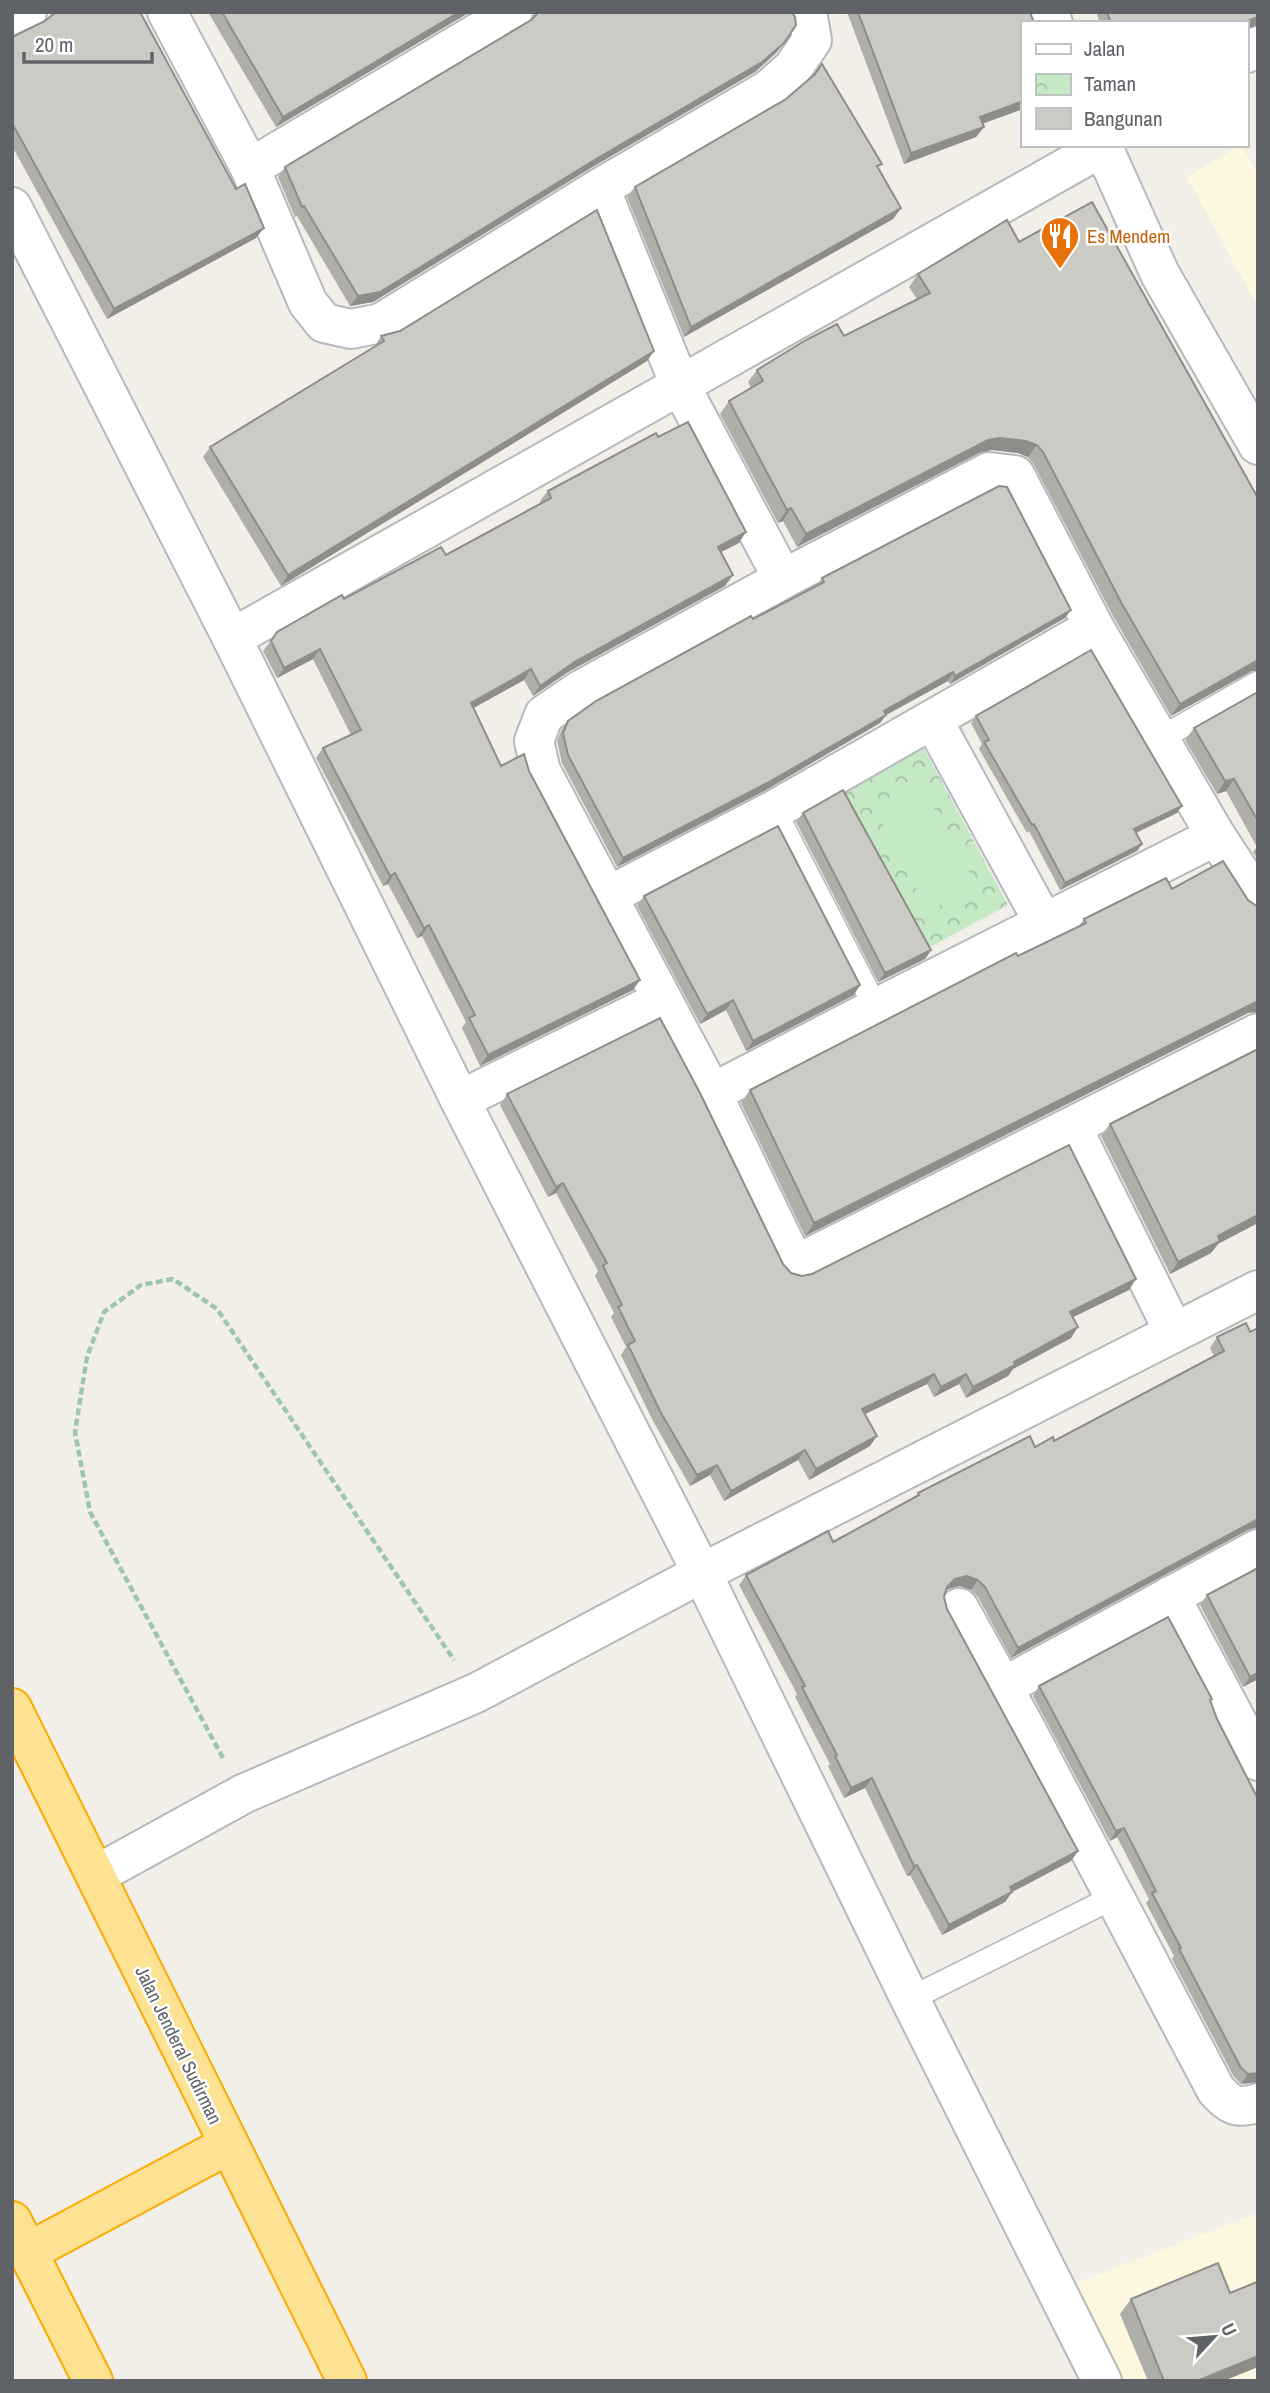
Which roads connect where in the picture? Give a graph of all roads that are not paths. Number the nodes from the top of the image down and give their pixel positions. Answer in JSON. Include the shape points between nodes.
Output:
{"nodes":[{"id":1,"x":27,"y":12,"type":"edge"},
{"id":2,"x":167,"y":12,"type":"edge"},
{"id":3,"x":513,"y":12,"type":"edge"},
{"id":4,"x":807,"y":12,"type":"edge"},
{"id":5,"x":12,"y":20,"type":"edge"},
{"id":6,"x":1102,"y":147,"type":"edge"},
{"id":7,"x":1104,"y":147,"type":"edge"},
{"id":8,"x":250,"y":168,"type":"junction"},
{"id":9,"x":600,"y":188,"type":"junction"},
{"id":10,"x":12,"y":207,"type":"edge"},
{"id":11,"x":680,"y":385,"type":"junction"},
{"id":12,"x":1258,"y":445,"type":"edge"},
{"id":13,"x":783,"y":579,"type":"junction"},
{"id":14,"x":1094,"y":627,"type":"junction"},
{"id":15,"x":232,"y":638,"type":"junction"},
{"id":16,"x":1258,"y":683,"type":"edge"},
{"id":17,"x":933,"y":720,"type":"junction"},
{"id":18,"x":1160,"y":738,"type":"junction"},
{"id":19,"x":774,"y":810,"type":"junction"},
{"id":20,"x":1216,"y":836,"type":"junction"},
{"id":21,"x":608,"y":896,"type":"junction"},
{"id":22,"x":1258,"y":900,"type":"edge"},
{"id":23,"x":1044,"y":923,"type":"junction"},
{"id":24,"x":662,"y":1000,"type":"junction"},
{"id":25,"x":876,"y":1008,"type":"junction"},
{"id":26,"x":1258,"y":1034,"type":"edge"},
{"id":27,"x":712,"y":1093,"type":"junction"},
{"id":28,"x":460,"y":1100,"type":"junction"},
{"id":29,"x":1072,"y":1127,"type":"junction"},
{"id":30,"x":1258,"y":1290,"type":"edge"},
{"id":31,"x":1174,"y":1332,"type":"junction"},
{"id":32,"x":1258,"y":1549,"type":"edge"},
{"id":33,"x":702,"y":1573,"type":"junction"},
{"id":34,"x":1170,"y":1596,"type":"junction"},
{"id":35,"x":959,"y":1608,"type":"dead end"},
{"id":36,"x":1003,"y":1687,"type":"junction"},
{"id":37,"x":12,"y":1708,"type":"edge"},
{"id":38,"x":1258,"y":1761,"type":"edge"},
{"id":39,"x":96,"y":1875,"type":"junction"},
{"id":40,"x":1114,"y":1897,"type":"junction"},
{"id":41,"x":910,"y":1999,"type":"junction"},
{"id":42,"x":1258,"y":2102,"type":"edge"},
{"id":43,"x":228,"y":2145,"type":"junction"},
{"id":44,"x":20,"y":2236,"type":"edge"},
{"id":45,"x":93,"y":2381,"type":"edge"},
{"id":46,"x":347,"y":2381,"type":"edge"},
{"id":47,"x":1102,"y":2381,"type":"edge"}],
"edges":[{"from":1,"to":5,"type":"street"},
{"from":2,"to":8,"type":"street"},
{"from":3,"to":8,"type":"street"},
{"from":4,"to":9,"type":"street","via":[[812,40],[793,68],[768,90]]},
{"from":6,"to":11,"type":"street"},
{"from":7,"to":12,"type":"street","via":[[1160,274]]},
{"from":8,"to":9,"type":"street","via":[[308,303],[324,323],[351,329],[381,323]]},
{"from":9,"to":11,"type":"street"},
{"from":10,"to":15,"type":"street"},
{"from":11,"to":13,"type":"street"},
{"from":11,"to":15,"type":"street"},
{"from":13,"to":14,"type":"street","via":[[989,472],[1014,475]]},
{"from":13,"to":21,"type":"street","via":[[579,691],[544,715],[534,741],[541,771]]},
{"from":14,"to":17,"type":"street"},
{"from":14,"to":18,"type":"street"},
{"from":15,"to":28,"type":"street"},
{"from":16,"to":18,"type":"lane"},
{"from":17,"to":19,"type":"street"},
{"from":17,"to":23,"type":"street"},
{"from":18,"to":20,"type":"street"},
{"from":19,"to":21,"type":"street"},
{"from":19,"to":25,"type":"lane"},
{"from":20,"to":22,"type":"street"},
{"from":20,"to":23,"type":"street"},
{"from":21,"to":24,"type":"street"},
{"from":23,"to":25,"type":"street"},
{"from":24,"to":27,"type":"street"},
{"from":24,"to":28,"type":"street"},
{"from":25,"to":27,"type":"street"},
{"from":26,"to":29,"type":"street"},
{"from":27,"to":29,"type":"street","via":[[795,1265]]},
{"from":28,"to":33,"type":"street"},
{"from":29,"to":31,"type":"street"},
{"from":30,"to":31,"type":"street"},
{"from":31,"to":33,"type":"street"},
{"from":32,"to":34,"type":"street"},
{"from":33,"to":39,"type":"street","via":[[476,1693],[243,1794]]},
{"from":33,"to":41,"type":"street"},
{"from":34,"to":36,"type":"street"},
{"from":34,"to":38,"type":"street"},
{"from":35,"to":36,"type":"street"},
{"from":36,"to":40,"type":"street"},
{"from":37,"to":39,"type":"highway","name":"Jalan Jenderal Sudirman"},
{"from":39,"to":43,"type":"highway","name":"Jalan Jenderal Sudirman"},
{"from":40,"to":41,"type":"lane"},
{"from":40,"to":42,"type":"street","via":[[1216,2090],[1230,2104],[1244,2107]]},
{"from":41,"to":47,"type":"street"},
{"from":43,"to":44,"type":"highway"},
{"from":43,"to":46,"type":"highway","name":"Jalan Jenderal Sudirman"},
{"from":44,"to":45,"type":"highway"}]}
